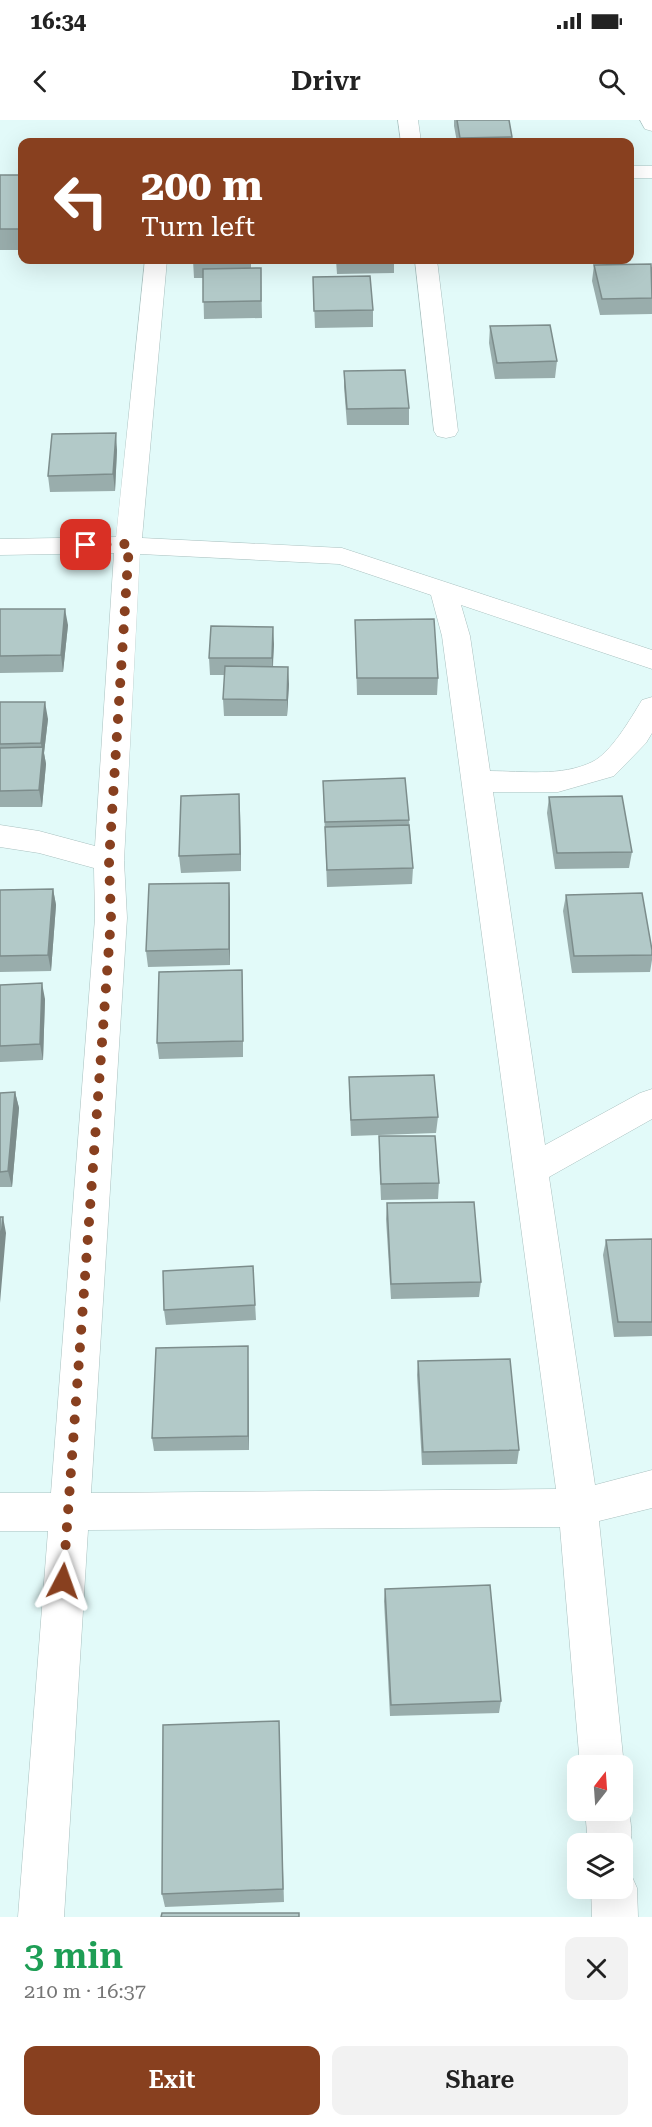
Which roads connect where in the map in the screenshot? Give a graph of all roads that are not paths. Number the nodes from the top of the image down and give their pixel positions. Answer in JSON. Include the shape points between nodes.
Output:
{"nodes":[{"id":1,"x":408,"y":120,"type":"edge"},
{"id":2,"x":650,"y":120,"type":"edge"},
{"id":3,"x":652,"y":125,"type":"edge"},
{"id":4,"x":410,"y":138,"type":"edge"},
{"id":5,"x":634,"y":172,"type":"edge"},
{"id":6,"x":652,"y":172,"type":"edge"},
{"id":7,"x":156,"y":264,"type":"edge"},
{"id":8,"x":426,"y":264,"type":"edge"},
{"id":9,"x":446,"y":431,"type":"dead end"},
{"id":10,"x":129,"y":544,"type":"junction"},
{"id":11,"x":0,"y":547,"type":"edge"},
{"id":12,"x":443,"y":589,"type":"junction"},
{"id":13,"x":652,"y":660,"type":"edge"},
{"id":14,"x":652,"y":707,"type":"edge"},
{"id":15,"x":476,"y":781,"type":"junction"},
{"id":16,"x":0,"y":836,"type":"edge"},
{"id":17,"x":109,"y":861,"type":"junction"},
{"id":18,"x":652,"y":1103,"type":"edge"},
{"id":19,"x":530,"y":1170,"type":"junction"},
{"id":20,"x":652,"y":1489,"type":"edge"},
{"id":21,"x":578,"y":1508,"type":"junction"},
{"id":22,"x":68,"y":1511,"type":"junction"},
{"id":23,"x":0,"y":1512,"type":"edge"},
{"id":24,"x":602,"y":1755,"type":"edge"},
{"id":25,"x":614,"y":1899,"type":"edge"},
{"id":26,"x":41,"y":1917,"type":"edge"},
{"id":27,"x":615,"y":1917,"type":"edge"}],
"edges":[{"from":1,"to":4,"type":"street"},
{"from":2,"to":3,"type":"street"},
{"from":5,"to":6,"type":"street"},
{"from":7,"to":10,"type":"street"},
{"from":8,"to":9,"type":"street"},
{"from":10,"to":11,"type":"street"},
{"from":10,"to":12,"type":"street","via":[[342,556]]},
{"from":10,"to":17,"type":"street"},
{"from":12,"to":13,"type":"street"},
{"from":12,"to":15,"type":"street","via":[[456,636]]},
{"from":14,"to":15,"type":"street","via":[[636,736],[604,769],[558,782]]},
{"from":15,"to":19,"type":"street"},
{"from":16,"to":17,"type":"street"},
{"from":17,"to":22,"type":"street","via":[[110,930]]},
{"from":18,"to":19,"type":"street"},
{"from":19,"to":21,"type":"street"},
{"from":20,"to":21,"type":"street"},
{"from":21,"to":22,"type":"street"},
{"from":21,"to":24,"type":"street"},
{"from":22,"to":23,"type":"street"},
{"from":22,"to":26,"type":"street"},
{"from":25,"to":27,"type":"street"}]}
